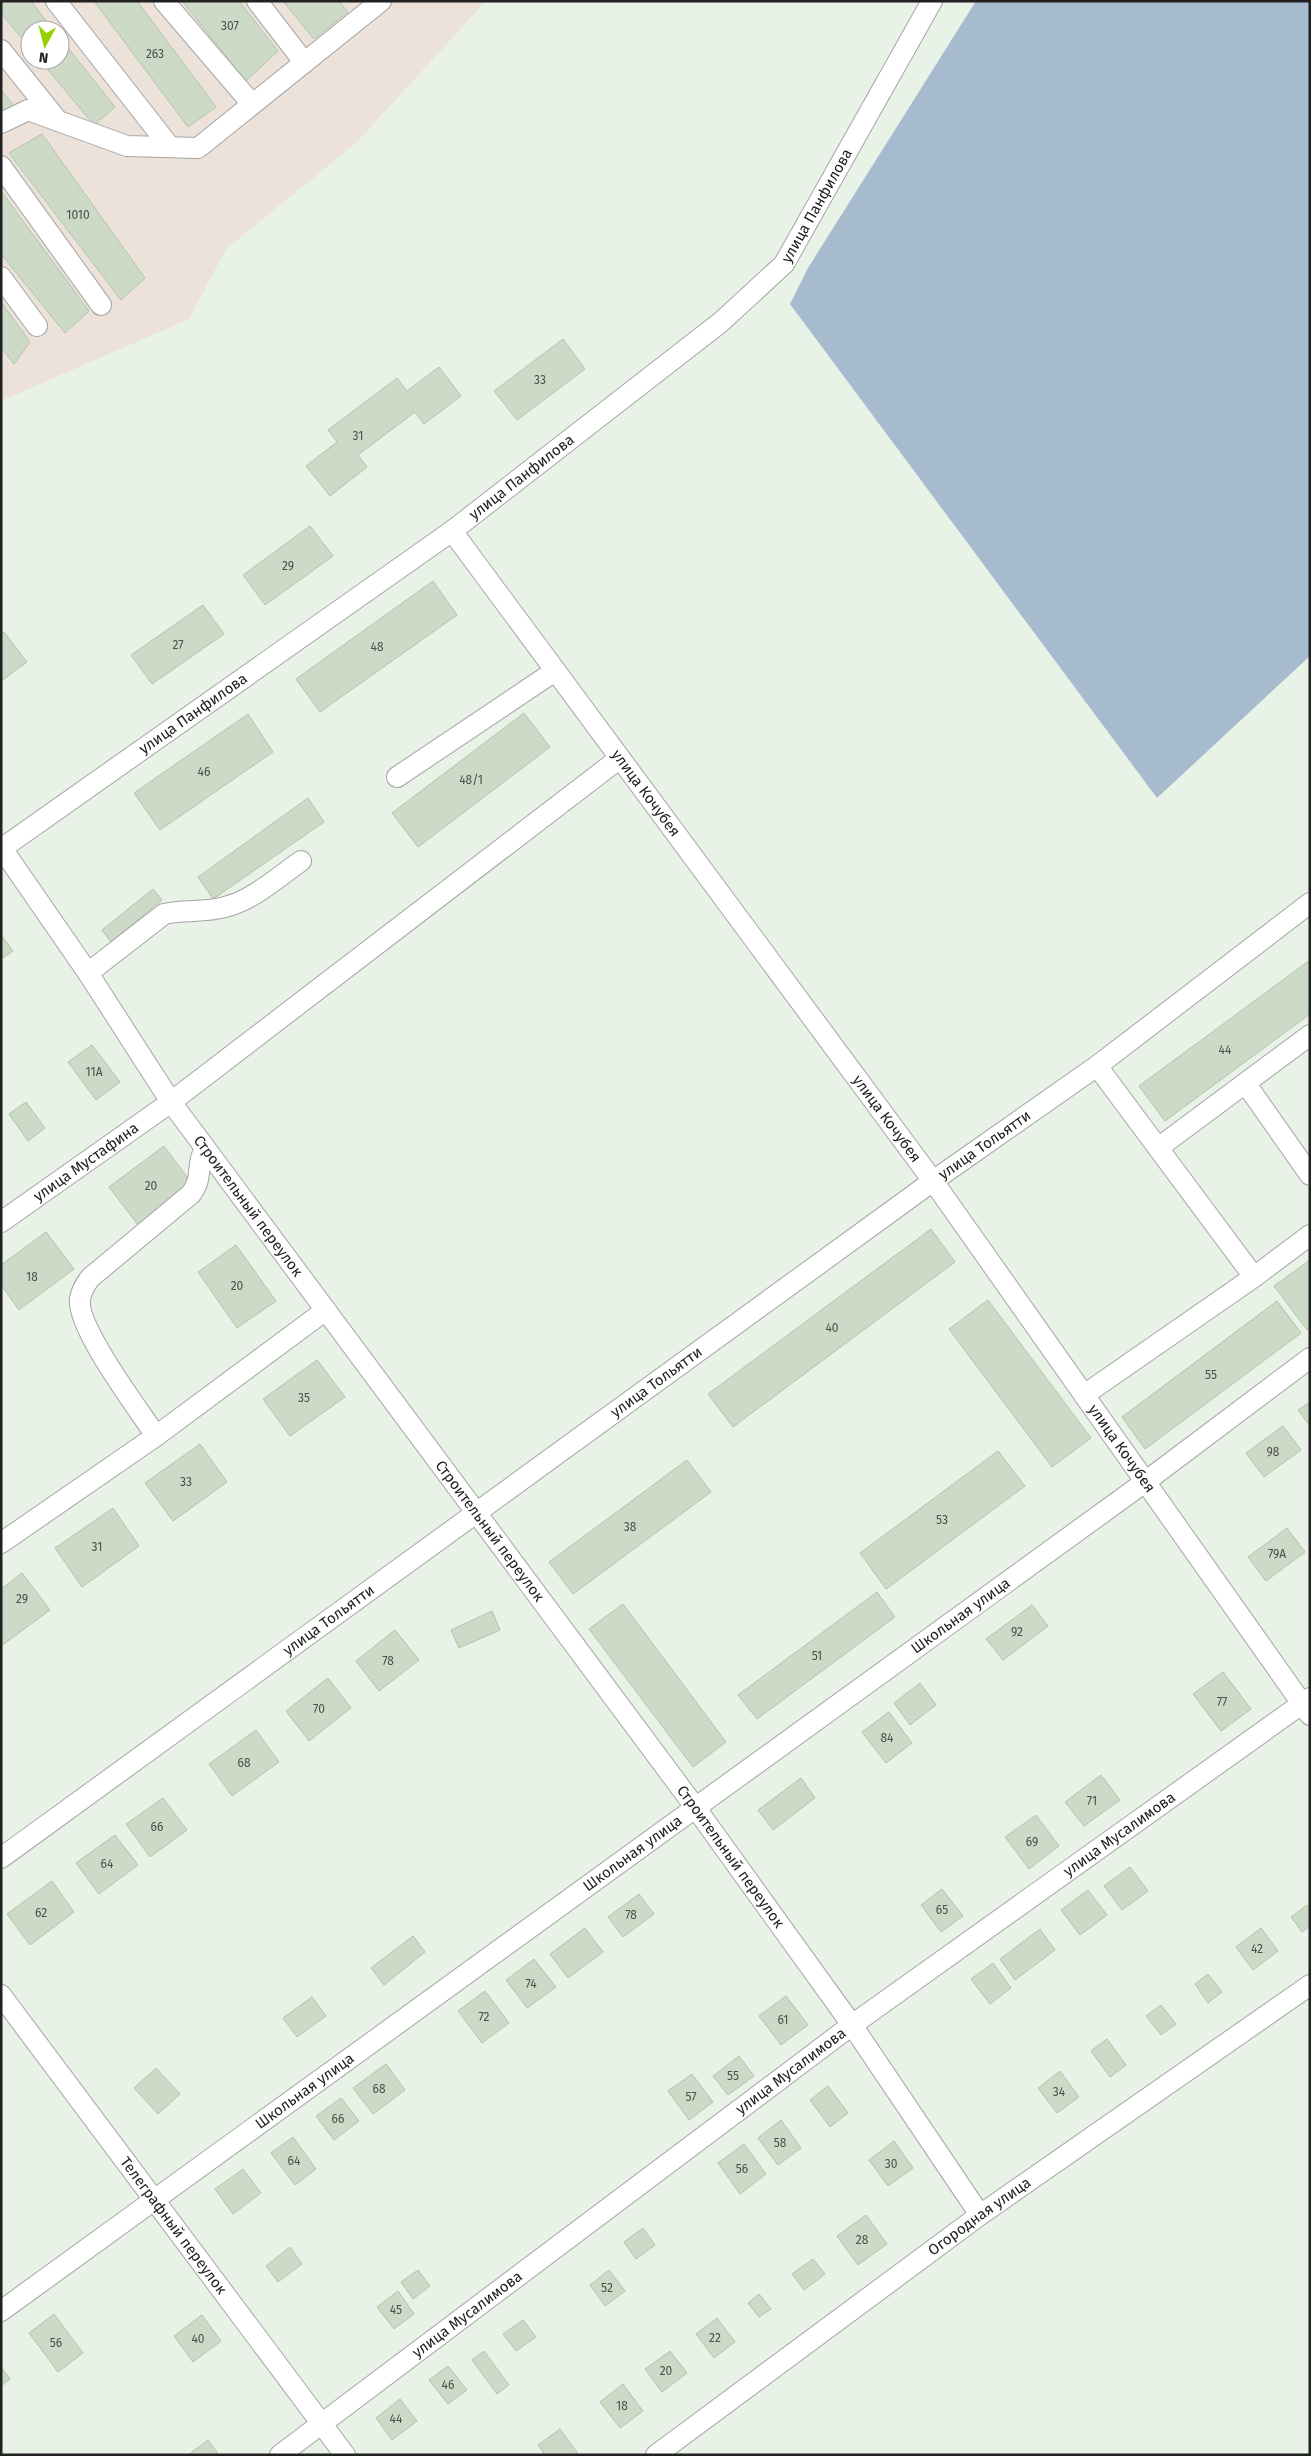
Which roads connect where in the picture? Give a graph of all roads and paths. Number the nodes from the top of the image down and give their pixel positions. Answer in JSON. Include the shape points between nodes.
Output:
{"nodes":[{"id":1,"x":56,"y":1,"type":"edge"},
{"id":2,"x":164,"y":1,"type":"edge"},
{"id":3,"x":257,"y":1,"type":"edge"},
{"id":4,"x":932,"y":1,"type":"edge"},
{"id":5,"x":374,"y":3,"type":"edge"},
{"id":6,"x":1,"y":50,"type":"edge"},
{"id":7,"x":304,"y":62,"type":"junction"},
{"id":8,"x":252,"y":104,"type":"junction"},
{"id":9,"x":58,"y":121,"type":"junction"},
{"id":10,"x":1,"y":123,"type":"edge"},
{"id":11,"x":170,"y":147,"type":"junction"},
{"id":12,"x":1,"y":166,"type":"edge"},
{"id":13,"x":1,"y":277,"type":"edge"},
{"id":14,"x":101,"y":305,"type":"dead end"},
{"id":15,"x":37,"y":326,"type":"dead end"},
{"id":16,"x":452,"y":531,"type":"junction"},
{"id":17,"x":555,"y":671,"type":"junction"},
{"id":18,"x":620,"y":758,"type":"junction"},
{"id":19,"x":397,"y":777,"type":"dead end"},
{"id":20,"x":2,"y":849,"type":"edge"},
{"id":21,"x":301,"y":861,"type":"dead end"},
{"id":22,"x":1310,"y":903,"type":"edge"},
{"id":23,"x":88,"y":973,"type":"junction"},
{"id":24,"x":1310,"y":1035,"type":"edge"},
{"id":25,"x":1097,"y":1066,"type":"junction"},
{"id":26,"x":1246,"y":1084,"type":"junction"},
{"id":27,"x":171,"y":1102,"type":"junction"},
{"id":28,"x":205,"y":1148,"type":"junction"},
{"id":29,"x":1158,"y":1148,"type":"junction"},
{"id":30,"x":1310,"y":1175,"type":"edge"},
{"id":31,"x":934,"y":1181,"type":"junction"},
{"id":32,"x":1,"y":1222,"type":"edge"},
{"id":33,"x":1310,"y":1235,"type":"edge"},
{"id":34,"x":1254,"y":1277,"type":"junction"},
{"id":35,"x":326,"y":1310,"type":"junction"},
{"id":36,"x":1310,"y":1358,"type":"edge"},
{"id":37,"x":1084,"y":1395,"type":"junction"},
{"id":38,"x":156,"y":1436,"type":"junction"},
{"id":39,"x":1145,"y":1482,"type":"junction"},
{"id":40,"x":478,"y":1513,"type":"junction"},
{"id":41,"x":1,"y":1543,"type":"edge"},
{"id":42,"x":1307,"y":1706,"type":"edge"},
{"id":43,"x":696,"y":1807,"type":"junction"},
{"id":44,"x":1,"y":1858,"type":"edge"},
{"id":45,"x":1310,"y":1985,"type":"edge"},
{"id":46,"x":1,"y":1995,"type":"edge"},
{"id":47,"x":852,"y":2025,"type":"junction"},
{"id":48,"x":155,"y":2201,"type":"junction"},
{"id":49,"x":980,"y":2215,"type":"junction"},
{"id":50,"x":1,"y":2311,"type":"edge"},
{"id":51,"x":324,"y":2423,"type":"junction"},
{"id":52,"x":280,"y":2455,"type":"edge"},
{"id":53,"x":345,"y":2455,"type":"edge"},
{"id":54,"x":656,"y":2455,"type":"edge"}],
"edges":[{"from":1,"to":11,"type":"street"},
{"from":2,"to":8,"type":"street"},
{"from":3,"to":7,"type":"street"},
{"from":4,"to":16,"type":"street","name":"улица Панфилова","via":[[784,264],[721,322]]},
{"from":5,"to":7,"type":"street"},
{"from":6,"to":9,"type":"street"},
{"from":7,"to":8,"type":"street"},
{"from":8,"to":11,"type":"street","via":[[198,148]]},
{"from":9,"to":10,"type":"street","via":[[28,110]]},
{"from":9,"to":11,"type":"street","via":[[126,146]]},
{"from":12,"to":14,"type":"street"},
{"from":13,"to":15,"type":"street"},
{"from":16,"to":17,"type":"street","name":"улица Кочубея"},
{"from":16,"to":20,"type":"street","name":"улица Панфилова"},
{"from":17,"to":18,"type":"street","name":"улица Кочубея"},
{"from":17,"to":19,"type":"street"},
{"from":18,"to":27,"type":"street","name":"улица Мустафина"},
{"from":18,"to":31,"type":"street","name":"улица Кочубея"},
{"from":20,"to":23,"type":"street","name":"Строительный переулок"},
{"from":21,"to":23,"type":"street","via":[[240,903],[224,908],[164,914]]},
{"from":22,"to":25,"type":"street","name":"улица Тольятти"},
{"from":23,"to":27,"type":"street","name":"Строительный переулок"},
{"from":24,"to":26,"type":"street"},
{"from":25,"to":29,"type":"street"},
{"from":25,"to":31,"type":"street","name":"улица Тольятти"},
{"from":26,"to":29,"type":"street"},
{"from":26,"to":30,"type":"street"},
{"from":27,"to":28,"type":"street","name":"Строительный переулок"},
{"from":27,"to":32,"type":"street","name":"улица Мустафина"},
{"from":28,"to":35,"type":"street","name":"Строительный переулок"},
{"from":28,"to":38,"type":"street","via":[[199,1164],[200,1180],[191,1194],[90,1278],[79,1301],[90,1334]]},
{"from":29,"to":34,"type":"street"},
{"from":31,"to":37,"type":"street","name":"улица Кочубея"},
{"from":31,"to":40,"type":"street","name":"улица Тольятти"},
{"from":33,"to":34,"type":"street"},
{"from":34,"to":37,"type":"street"},
{"from":35,"to":38,"type":"street"},
{"from":35,"to":40,"type":"street","name":"Строительный переулок"},
{"from":36,"to":39,"type":"street","name":"Школьная улица"},
{"from":37,"to":39,"type":"street","name":"улица Кочубея"},
{"from":38,"to":41,"type":"street"},
{"from":39,"to":42,"type":"street","name":"улица Кочубея"},
{"from":39,"to":43,"type":"street","name":"Школьная улица"},
{"from":40,"to":43,"type":"street","name":"Строительный переулок"},
{"from":40,"to":44,"type":"street","name":"улица Тольятти"},
{"from":42,"to":47,"type":"street","name":"улица Мусалимова"},
{"from":43,"to":47,"type":"street","name":"Строительный переулок"},
{"from":43,"to":48,"type":"street","name":"Школьная улица"},
{"from":45,"to":49,"type":"street","name":"Огородная улица"},
{"from":46,"to":48,"type":"street","name":"Телеграфный переулок"},
{"from":47,"to":49,"type":"street","name":"Строительный переулок"},
{"from":47,"to":51,"type":"street","name":"улица Мусалимова"},
{"from":48,"to":50,"type":"street","name":"Школьная улица"},
{"from":48,"to":51,"type":"street","name":"Телеграфный переулок"},
{"from":49,"to":54,"type":"street","name":"Огородная улица"},
{"from":51,"to":52,"type":"street","name":"улица Мусалимова"},
{"from":51,"to":53,"type":"street","name":"Телеграфный переулок"}]}
